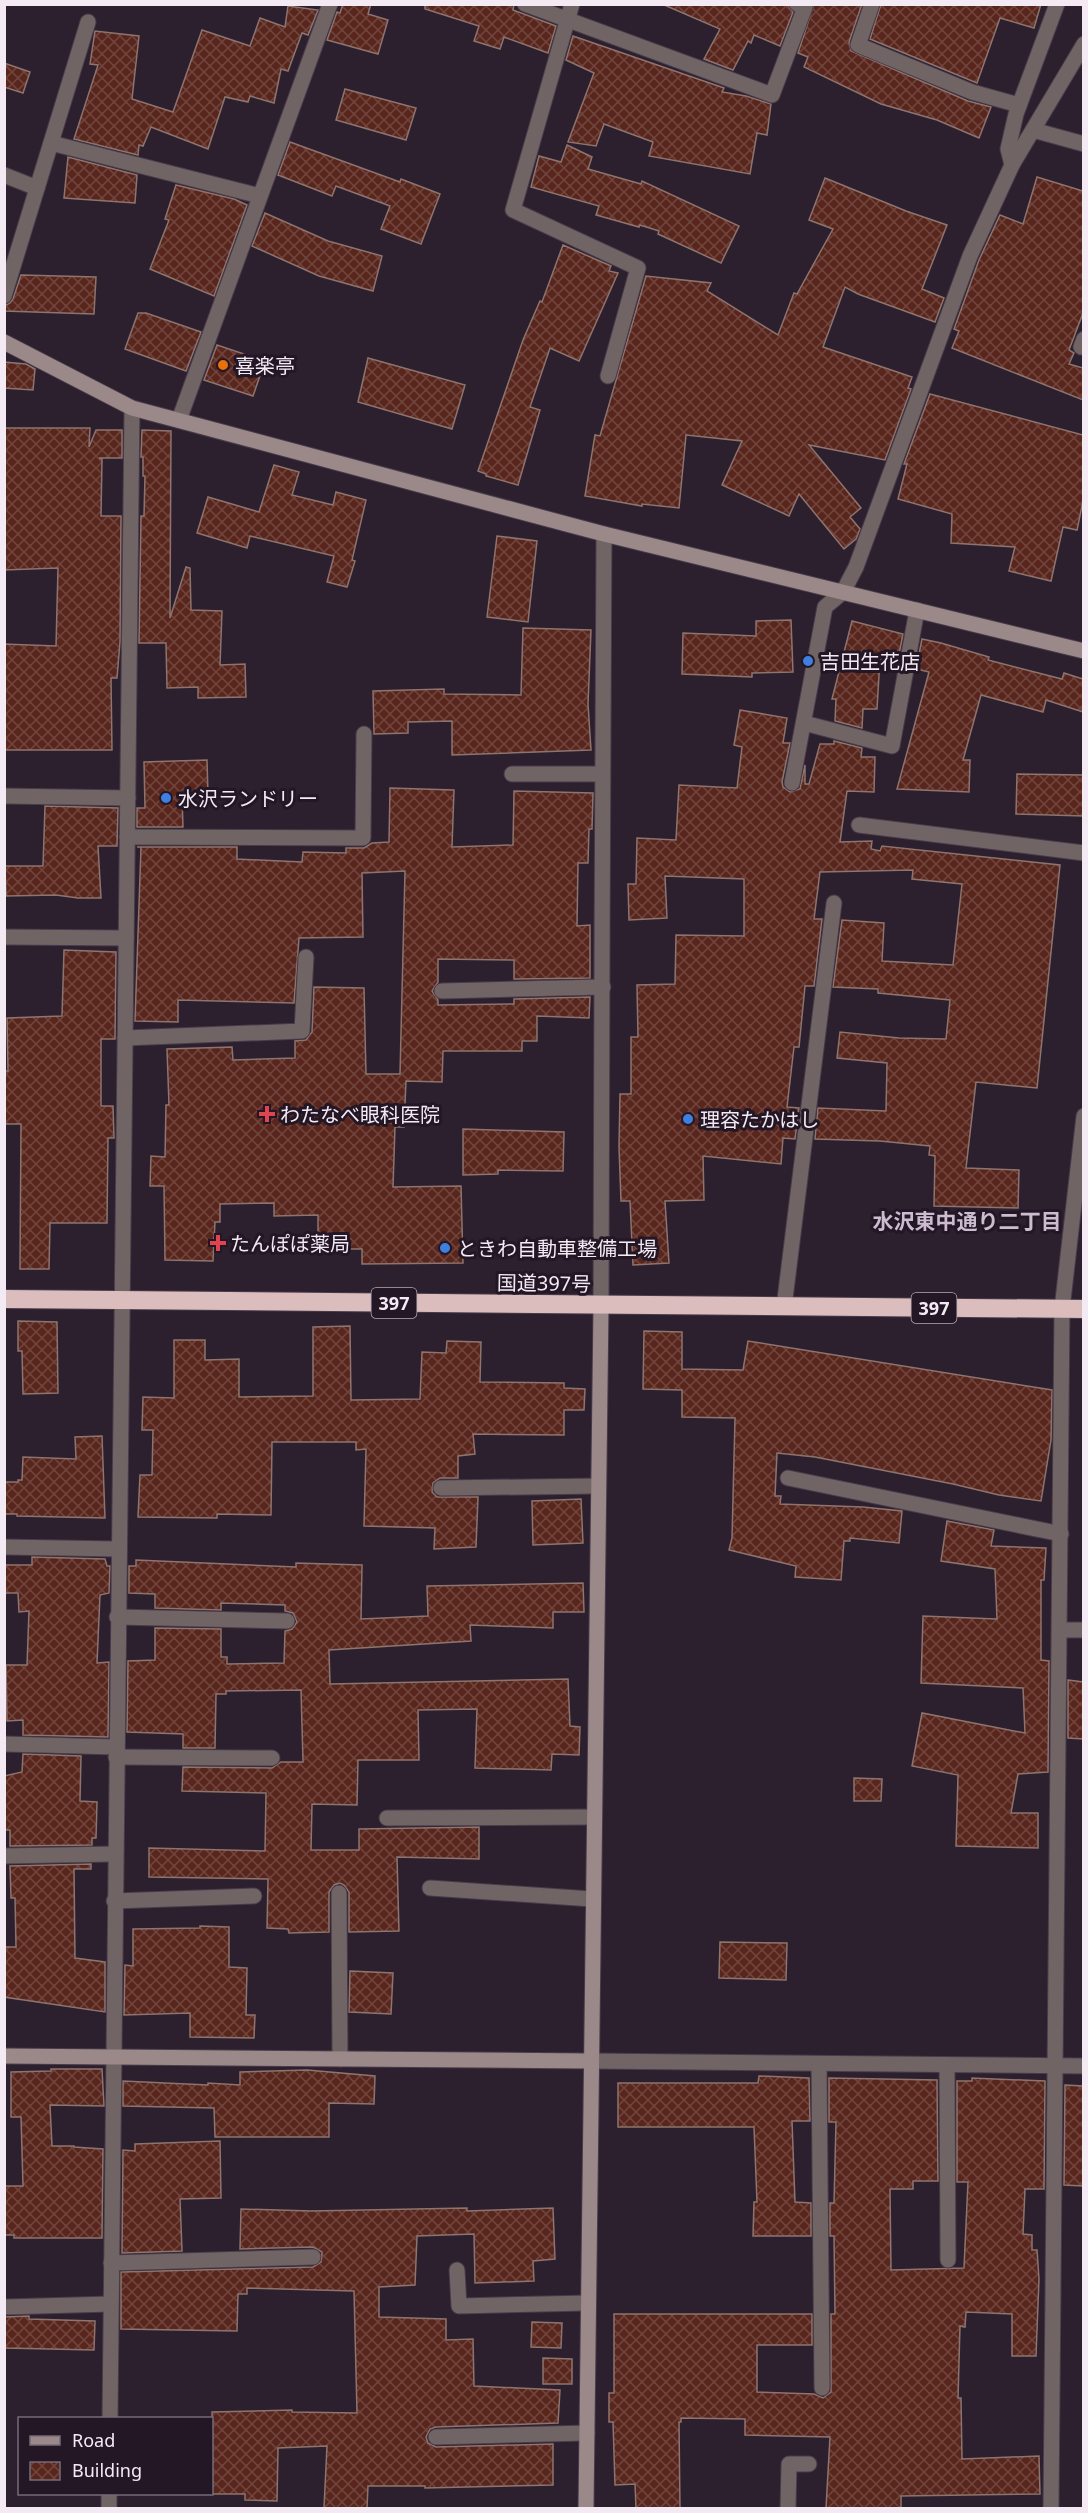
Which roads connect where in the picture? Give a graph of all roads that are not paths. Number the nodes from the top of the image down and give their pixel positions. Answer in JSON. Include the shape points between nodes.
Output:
{"nodes":[{"id":1,"x":330,"y":4,"type":"edge"},
{"id":2,"x":525,"y":4,"type":"edge"},
{"id":3,"x":572,"y":4,"type":"edge"},
{"id":4,"x":797,"y":4,"type":"edge"},
{"id":5,"x":872,"y":4,"type":"edge"},
{"id":6,"x":1057,"y":4,"type":"edge"},
{"id":7,"x":567,"y":20,"type":"junction"},
{"id":8,"x":88,"y":22,"type":"dead end"},
{"id":9,"x":1083,"y":46,"type":"edge"},
{"id":10,"x":1019,"y":105,"type":"junction"},
{"id":11,"x":1033,"y":130,"type":"junction"},
{"id":12,"x":51,"y":143,"type":"junction"},
{"id":13,"x":1083,"y":144,"type":"edge"},
{"id":14,"x":1012,"y":165,"type":"junction"},
{"id":15,"x":4,"y":176,"type":"edge"},
{"id":16,"x":37,"y":188,"type":"junction"},
{"id":17,"x":261,"y":196,"type":"junction"},
{"id":18,"x":4,"y":296,"type":"edge"},
{"id":19,"x":4,"y":342,"type":"edge"},
{"id":20,"x":608,"y":376,"type":"dead end"},
{"id":21,"x":132,"y":408,"type":"junction"},
{"id":22,"x":179,"y":420,"type":"junction"},
{"id":23,"x":604,"y":534,"type":"junction"},
{"id":24,"x":843,"y":592,"type":"junction"},
{"id":25,"x":917,"y":610,"type":"junction"},
{"id":26,"x":1083,"y":651,"type":"edge"},
{"id":27,"x":804,"y":723,"type":"junction"},
{"id":28,"x":364,"y":734,"type":"dead end"},
{"id":29,"x":512,"y":774,"type":"dead end"},
{"id":30,"x":601,"y":774,"type":"junction"},
{"id":31,"x":792,"y":783,"type":"dead end"},
{"id":32,"x":4,"y":796,"type":"edge"},
{"id":33,"x":128,"y":798,"type":"junction"},
{"id":34,"x":859,"y":825,"type":"dead end"},
{"id":35,"x":127,"y":837,"type":"junction"},
{"id":36,"x":1083,"y":853,"type":"edge"},
{"id":37,"x":834,"y":903,"type":"dead end"},
{"id":38,"x":4,"y":937,"type":"edge"},
{"id":39,"x":126,"y":938,"type":"junction"},
{"id":40,"x":306,"y":957,"type":"dead end"},
{"id":41,"x":603,"y":987,"type":"junction"},
{"id":42,"x":442,"y":991,"type":"dead end"},
{"id":43,"x":125,"y":1038,"type":"junction"},
{"id":44,"x":1083,"y":1116,"type":"edge"},
{"id":45,"x":4,"y":1299,"type":"edge"},
{"id":46,"x":120,"y":1300,"type":"junction"},
{"id":47,"x":601,"y":1306,"type":"junction"},
{"id":48,"x":784,"y":1307,"type":"junction"},
{"id":49,"x":1062,"y":1309,"type":"junction"},
{"id":50,"x":1083,"y":1309,"type":"edge"},
{"id":51,"x":788,"y":1478,"type":"dead end"},
{"id":52,"x":598,"y":1486,"type":"junction"},
{"id":53,"x":441,"y":1488,"type":"dead end"},
{"id":54,"x":1061,"y":1534,"type":"junction"},
{"id":55,"x":4,"y":1547,"type":"edge"},
{"id":56,"x":118,"y":1548,"type":"junction"},
{"id":57,"x":117,"y":1617,"type":"junction"},
{"id":58,"x":287,"y":1621,"type":"dead end"},
{"id":59,"x":1060,"y":1630,"type":"junction"},
{"id":60,"x":1083,"y":1630,"type":"edge"},
{"id":61,"x":4,"y":1744,"type":"edge"},
{"id":62,"x":116,"y":1752,"type":"junction"},
{"id":63,"x":272,"y":1758,"type":"dead end"},
{"id":64,"x":594,"y":1817,"type":"junction"},
{"id":65,"x":387,"y":1818,"type":"dead end"},
{"id":66,"x":115,"y":1854,"type":"junction"},
{"id":67,"x":4,"y":1856,"type":"edge"},
{"id":68,"x":430,"y":1888,"type":"dead end"},
{"id":69,"x":339,"y":1893,"type":"dead end"},
{"id":70,"x":254,"y":1896,"type":"dead end"},
{"id":71,"x":592,"y":1899,"type":"junction"},
{"id":72,"x":114,"y":1901,"type":"junction"},
{"id":73,"x":4,"y":2056,"type":"edge"},
{"id":74,"x":112,"y":2057,"type":"junction"},
{"id":75,"x":340,"y":2059,"type":"junction"},
{"id":76,"x":590,"y":2061,"type":"junction"},
{"id":77,"x":819,"y":2064,"type":"junction"},
{"id":78,"x":947,"y":2065,"type":"junction"},
{"id":79,"x":1055,"y":2066,"type":"junction"},
{"id":80,"x":1083,"y":2066,"type":"edge"},
{"id":81,"x":313,"y":2258,"type":"dead end"},
{"id":82,"x":948,"y":2260,"type":"dead end"},
{"id":83,"x":111,"y":2263,"type":"junction"},
{"id":84,"x":457,"y":2270,"type":"dead end"},
{"id":85,"x":588,"y":2303,"type":"junction"},
{"id":86,"x":110,"y":2304,"type":"junction"},
{"id":87,"x":4,"y":2307,"type":"edge"},
{"id":88,"x":822,"y":2388,"type":"dead end"},
{"id":89,"x":110,"y":2417,"type":"edge"},
{"id":90,"x":587,"y":2433,"type":"junction"},
{"id":91,"x":436,"y":2437,"type":"dead end"},
{"id":92,"x":809,"y":2464,"type":"dead end"},
{"id":93,"x":586,"y":2508,"type":"edge"},
{"id":94,"x":788,"y":2508,"type":"edge"},
{"id":95,"x":1051,"y":2508,"type":"edge"}],
"edges":[{"from":1,"to":17,"type":"street"},
{"from":2,"to":7,"type":"street"},
{"from":3,"to":7,"type":"street"},
{"from":4,"to":7,"type":"street","via":[[805,7],[772,95]]},
{"from":5,"to":10,"type":"street","via":[[858,45],[972,92]]},
{"from":6,"to":10,"type":"street"},
{"from":7,"to":20,"type":"street","via":[[513,210],[638,268]]},
{"from":8,"to":12,"type":"street"},
{"from":9,"to":11,"type":"street"},
{"from":10,"to":14,"type":"street","via":[[1008,149]]},
{"from":11,"to":13,"type":"street"},
{"from":11,"to":14,"type":"street"},
{"from":12,"to":16,"type":"street"},
{"from":12,"to":17,"type":"street"},
{"from":14,"to":24,"type":"street","via":[[970,256],[856,567]]},
{"from":15,"to":16,"type":"street"},
{"from":16,"to":18,"type":"street"},
{"from":17,"to":22,"type":"street"},
{"from":19,"to":21,"type":"street"},
{"from":21,"to":22,"type":"street"},
{"from":21,"to":33,"type":"street"},
{"from":22,"to":23,"type":"street"},
{"from":23,"to":24,"type":"street"},
{"from":23,"to":30,"type":"street"},
{"from":24,"to":25,"type":"street"},
{"from":24,"to":27,"type":"street","via":[[825,608]]},
{"from":25,"to":26,"type":"street"},
{"from":25,"to":27,"type":"street","via":[[892,746]]},
{"from":27,"to":31,"type":"street"},
{"from":28,"to":35,"type":"street","via":[[363,838]]},
{"from":29,"to":30,"type":"street"},
{"from":30,"to":41,"type":"street"},
{"from":32,"to":33,"type":"street"},
{"from":33,"to":35,"type":"street"},
{"from":34,"to":36,"type":"street"},
{"from":35,"to":39,"type":"street"},
{"from":37,"to":48,"type":"street"},
{"from":38,"to":39,"type":"street"},
{"from":39,"to":43,"type":"street"},
{"from":40,"to":43,"type":"street","via":[[302,1031]]},
{"from":41,"to":42,"type":"street"},
{"from":41,"to":47,"type":"street"},
{"from":43,"to":46,"type":"street"},
{"from":44,"to":49,"type":"street"},
{"from":45,"to":46,"type":"highway","name":"国道397号","number":"397"},
{"from":46,"to":47,"type":"highway","name":"国道397号","number":"397"},
{"from":46,"to":56,"type":"street"},
{"from":47,"to":48,"type":"highway","name":"国道397号","number":"397"},
{"from":47,"to":52,"type":"street"},
{"from":48,"to":49,"type":"highway","name":"国道397号","number":"397"},
{"from":49,"to":50,"type":"highway","name":"国道397号","number":"397"},
{"from":49,"to":54,"type":"street"},
{"from":51,"to":54,"type":"street"},
{"from":52,"to":53,"type":"street"},
{"from":52,"to":64,"type":"street"},
{"from":54,"to":59,"type":"street"},
{"from":55,"to":56,"type":"street"},
{"from":56,"to":57,"type":"street"},
{"from":57,"to":58,"type":"street"},
{"from":57,"to":62,"type":"street"},
{"from":59,"to":60,"type":"street"},
{"from":59,"to":79,"type":"street"},
{"from":61,"to":62,"type":"street"},
{"from":62,"to":63,"type":"street"},
{"from":62,"to":66,"type":"street"},
{"from":64,"to":65,"type":"street"},
{"from":64,"to":71,"type":"street"},
{"from":66,"to":67,"type":"street"},
{"from":66,"to":72,"type":"street"},
{"from":68,"to":71,"type":"street"},
{"from":69,"to":75,"type":"street"},
{"from":70,"to":72,"type":"street"},
{"from":71,"to":76,"type":"street"},
{"from":72,"to":74,"type":"street"},
{"from":73,"to":74,"type":"street"},
{"from":74,"to":75,"type":"street"},
{"from":74,"to":83,"type":"street"},
{"from":75,"to":76,"type":"street"},
{"from":76,"to":77,"type":"street"},
{"from":76,"to":85,"type":"street"},
{"from":77,"to":78,"type":"street"},
{"from":77,"to":88,"type":"street"},
{"from":78,"to":79,"type":"street"},
{"from":78,"to":82,"type":"street"},
{"from":79,"to":80,"type":"street"},
{"from":79,"to":95,"type":"street"},
{"from":81,"to":83,"type":"street"},
{"from":83,"to":86,"type":"street"},
{"from":84,"to":85,"type":"street","via":[[459,2306]]},
{"from":85,"to":90,"type":"street"},
{"from":86,"to":87,"type":"street"},
{"from":86,"to":89,"type":"street"},
{"from":90,"to":91,"type":"street"},
{"from":90,"to":93,"type":"street"},
{"from":92,"to":94,"type":"street","via":[[789,2464]]}]}
